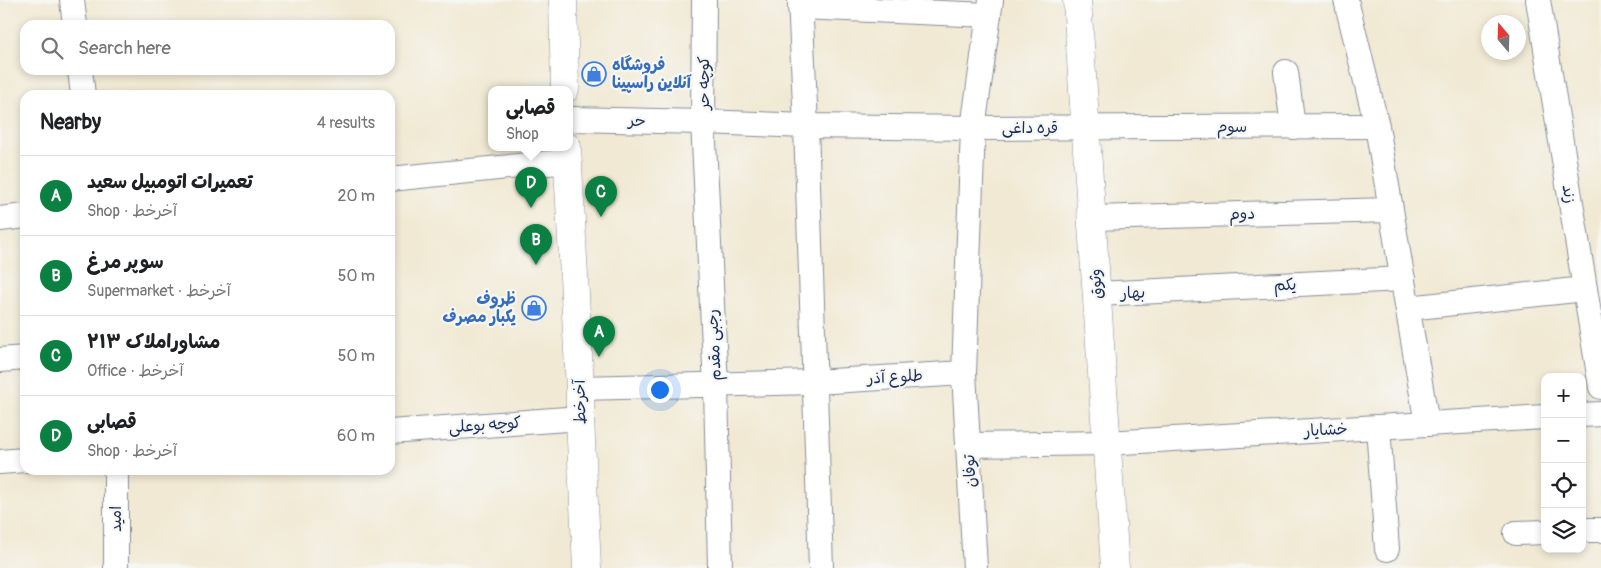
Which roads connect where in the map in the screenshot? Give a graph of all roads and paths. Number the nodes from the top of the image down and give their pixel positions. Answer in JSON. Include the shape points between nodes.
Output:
{"nodes":[{"id":1,"x":72,"y":0,"type":"edge"},
{"id":2,"x":563,"y":0,"type":"edge"},
{"id":3,"x":704,"y":0,"type":"edge"},
{"id":4,"x":1078,"y":0,"type":"edge"},
{"id":5,"x":1346,"y":0,"type":"edge"},
{"id":6,"x":1538,"y":0,"type":"edge"},
{"id":7,"x":800,"y":3,"type":"edge"},
{"id":8,"x":990,"y":8,"type":"edge"},
{"id":9,"x":74,"y":20,"type":"edge"},
{"id":10,"x":1286,"y":72,"type":"dead end"},
{"id":11,"x":81,"y":75,"type":"edge"},
{"id":12,"x":565,"y":86,"type":"edge"},
{"id":13,"x":82,"y":90,"type":"edge"},
{"id":14,"x":573,"y":119,"type":"edge"},
{"id":15,"x":703,"y":122,"type":"junction"},
{"id":16,"x":806,"y":126,"type":"junction"},
{"id":17,"x":1377,"y":126,"type":"junction"},
{"id":18,"x":1292,"y":127,"type":"junction"},
{"id":19,"x":973,"y":128,"type":"junction"},
{"id":20,"x":1086,"y":128,"type":"junction"},
{"id":21,"x":567,"y":154,"type":"edge"},
{"id":22,"x":395,"y":178,"type":"edge"},
{"id":23,"x":1391,"y":210,"type":"junction"},
{"id":24,"x":20,"y":217,"type":"edge"},
{"id":25,"x":1092,"y":218,"type":"junction"},
{"id":26,"x":0,"y":219,"type":"edge"},
{"id":27,"x":1403,"y":279,"type":"junction"},
{"id":28,"x":1585,"y":289,"type":"junction"},
{"id":29,"x":1168,"y":291,"type":"joint"},
{"id":30,"x":1097,"y":294,"type":"junction"},
{"id":31,"x":1408,"y":308,"type":"junction"},
{"id":32,"x":20,"y":358,"type":"edge"},
{"id":33,"x":0,"y":360,"type":"edge"},
{"id":34,"x":964,"y":373,"type":"junction"},
{"id":35,"x":815,"y":382,"type":"junction"},
{"id":36,"x":716,"y":386,"type":"junction"},
{"id":37,"x":1601,"y":387,"type":"edge"},
{"id":38,"x":580,"y":388,"type":"junction"},
{"id":39,"x":1601,"y":414,"type":"edge"},
{"id":40,"x":1586,"y":415,"type":"edge"},
{"id":41,"x":1541,"y":417,"type":"edge"},
{"id":42,"x":580,"y":418,"type":"junction"},
{"id":43,"x":1427,"y":424,"type":"junction"},
{"id":44,"x":1378,"y":427,"type":"junction"},
{"id":45,"x":395,"y":432,"type":"edge"},
{"id":46,"x":1107,"y":443,"type":"junction"},
{"id":47,"x":968,"y":445,"type":"junction"},
{"id":48,"x":20,"y":460,"type":"edge"},
{"id":49,"x":0,"y":462,"type":"edge"},
{"id":50,"x":116,"y":475,"type":"edge"},
{"id":51,"x":1586,"y":530,"type":"edge"},
{"id":52,"x":1601,"y":530,"type":"edge"},
{"id":53,"x":1541,"y":532,"type":"edge"},
{"id":54,"x":1516,"y":533,"type":"dead end"},
{"id":55,"x":1388,"y":550,"type":"dead end"},
{"id":56,"x":116,"y":568,"type":"edge"},
{"id":57,"x":587,"y":568,"type":"edge"},
{"id":58,"x":720,"y":568,"type":"edge"},
{"id":59,"x":821,"y":568,"type":"edge"},
{"id":60,"x":975,"y":568,"type":"edge"},
{"id":61,"x":1115,"y":568,"type":"edge"}],
"edges":[{"from":1,"to":9,"type":"street"},
{"from":2,"to":12,"type":"street"},
{"from":3,"to":15,"type":"street","name":"کوچه حر"},
{"from":4,"to":20,"type":"street","name":"وثوق"},
{"from":5,"to":17,"type":"street"},
{"from":6,"to":28,"type":"street","name":"زند"},
{"from":7,"to":8,"type":"street"},
{"from":7,"to":16,"type":"street"},
{"from":8,"to":19,"type":"street"},
{"from":10,"to":18,"type":"street"},
{"from":11,"to":13,"type":"street"},
{"from":14,"to":15,"type":"street","name":"حر"},
{"from":15,"to":16,"type":"street","name":"کوچه حر"},
{"from":15,"to":36,"type":"street","name":"رجبی مقدم"},
{"from":16,"to":19,"type":"street","name":"کوچه حر"},
{"from":16,"to":35,"type":"street"},
{"from":17,"to":18,"type":"street","name":"سوم"},
{"from":17,"to":23,"type":"street"},
{"from":18,"to":20,"type":"street","name":"سوم"},
{"from":19,"to":20,"type":"street","name":"قره داغی"},
{"from":19,"to":34,"type":"street"},
{"from":20,"to":25,"type":"street","name":"وثوق"},
{"from":21,"to":22,"type":"street"},
{"from":21,"to":38,"type":"street","name":"آخرخط"},
{"from":23,"to":25,"type":"street","name":"دوم"},
{"from":23,"to":27,"type":"street"},
{"from":24,"to":26,"type":"street"},
{"from":25,"to":30,"type":"street","name":"وثوق"},
{"from":27,"to":29,"type":"street","name":"یکم"},
{"from":27,"to":31,"type":"street"},
{"from":28,"to":31,"type":"street"},
{"from":28,"to":37,"type":"street","name":"زند"},
{"from":29,"to":30,"type":"street","name":"بهار"},
{"from":30,"to":46,"type":"street","name":"وثوق"},
{"from":31,"to":43,"type":"street"},
{"from":32,"to":33,"type":"street"},
{"from":34,"to":35,"type":"street","name":"طلوع آذر"},
{"from":34,"to":47,"type":"street","name":"توفان"},
{"from":35,"to":36,"type":"street","name":"طلوع آذر"},
{"from":35,"to":59,"type":"street"},
{"from":36,"to":38,"type":"street","name":"طلوع آذر"},
{"from":36,"to":58,"type":"street","name":"رجبی مقدم"},
{"from":38,"to":42,"type":"street","name":"آخرخط"},
{"from":39,"to":40,"type":"street"},
{"from":41,"to":43,"type":"street","name":"خشایار"},
{"from":42,"to":45,"type":"street","name":"کوچه بوعلی"},
{"from":42,"to":57,"type":"street","name":"آخرخط"},
{"from":43,"to":44,"type":"street","name":"خشایار"},
{"from":44,"to":46,"type":"street","name":"خشایار"},
{"from":44,"to":55,"type":"street"},
{"from":46,"to":47,"type":"street","name":"خشایار"},
{"from":46,"to":61,"type":"street","name":"وثوق"},
{"from":47,"to":60,"type":"street","name":"توفان"},
{"from":48,"to":49,"type":"street"},
{"from":50,"to":56,"type":"street","name":"امید"},
{"from":51,"to":52,"type":"street"},
{"from":53,"to":54,"type":"street"}]}
